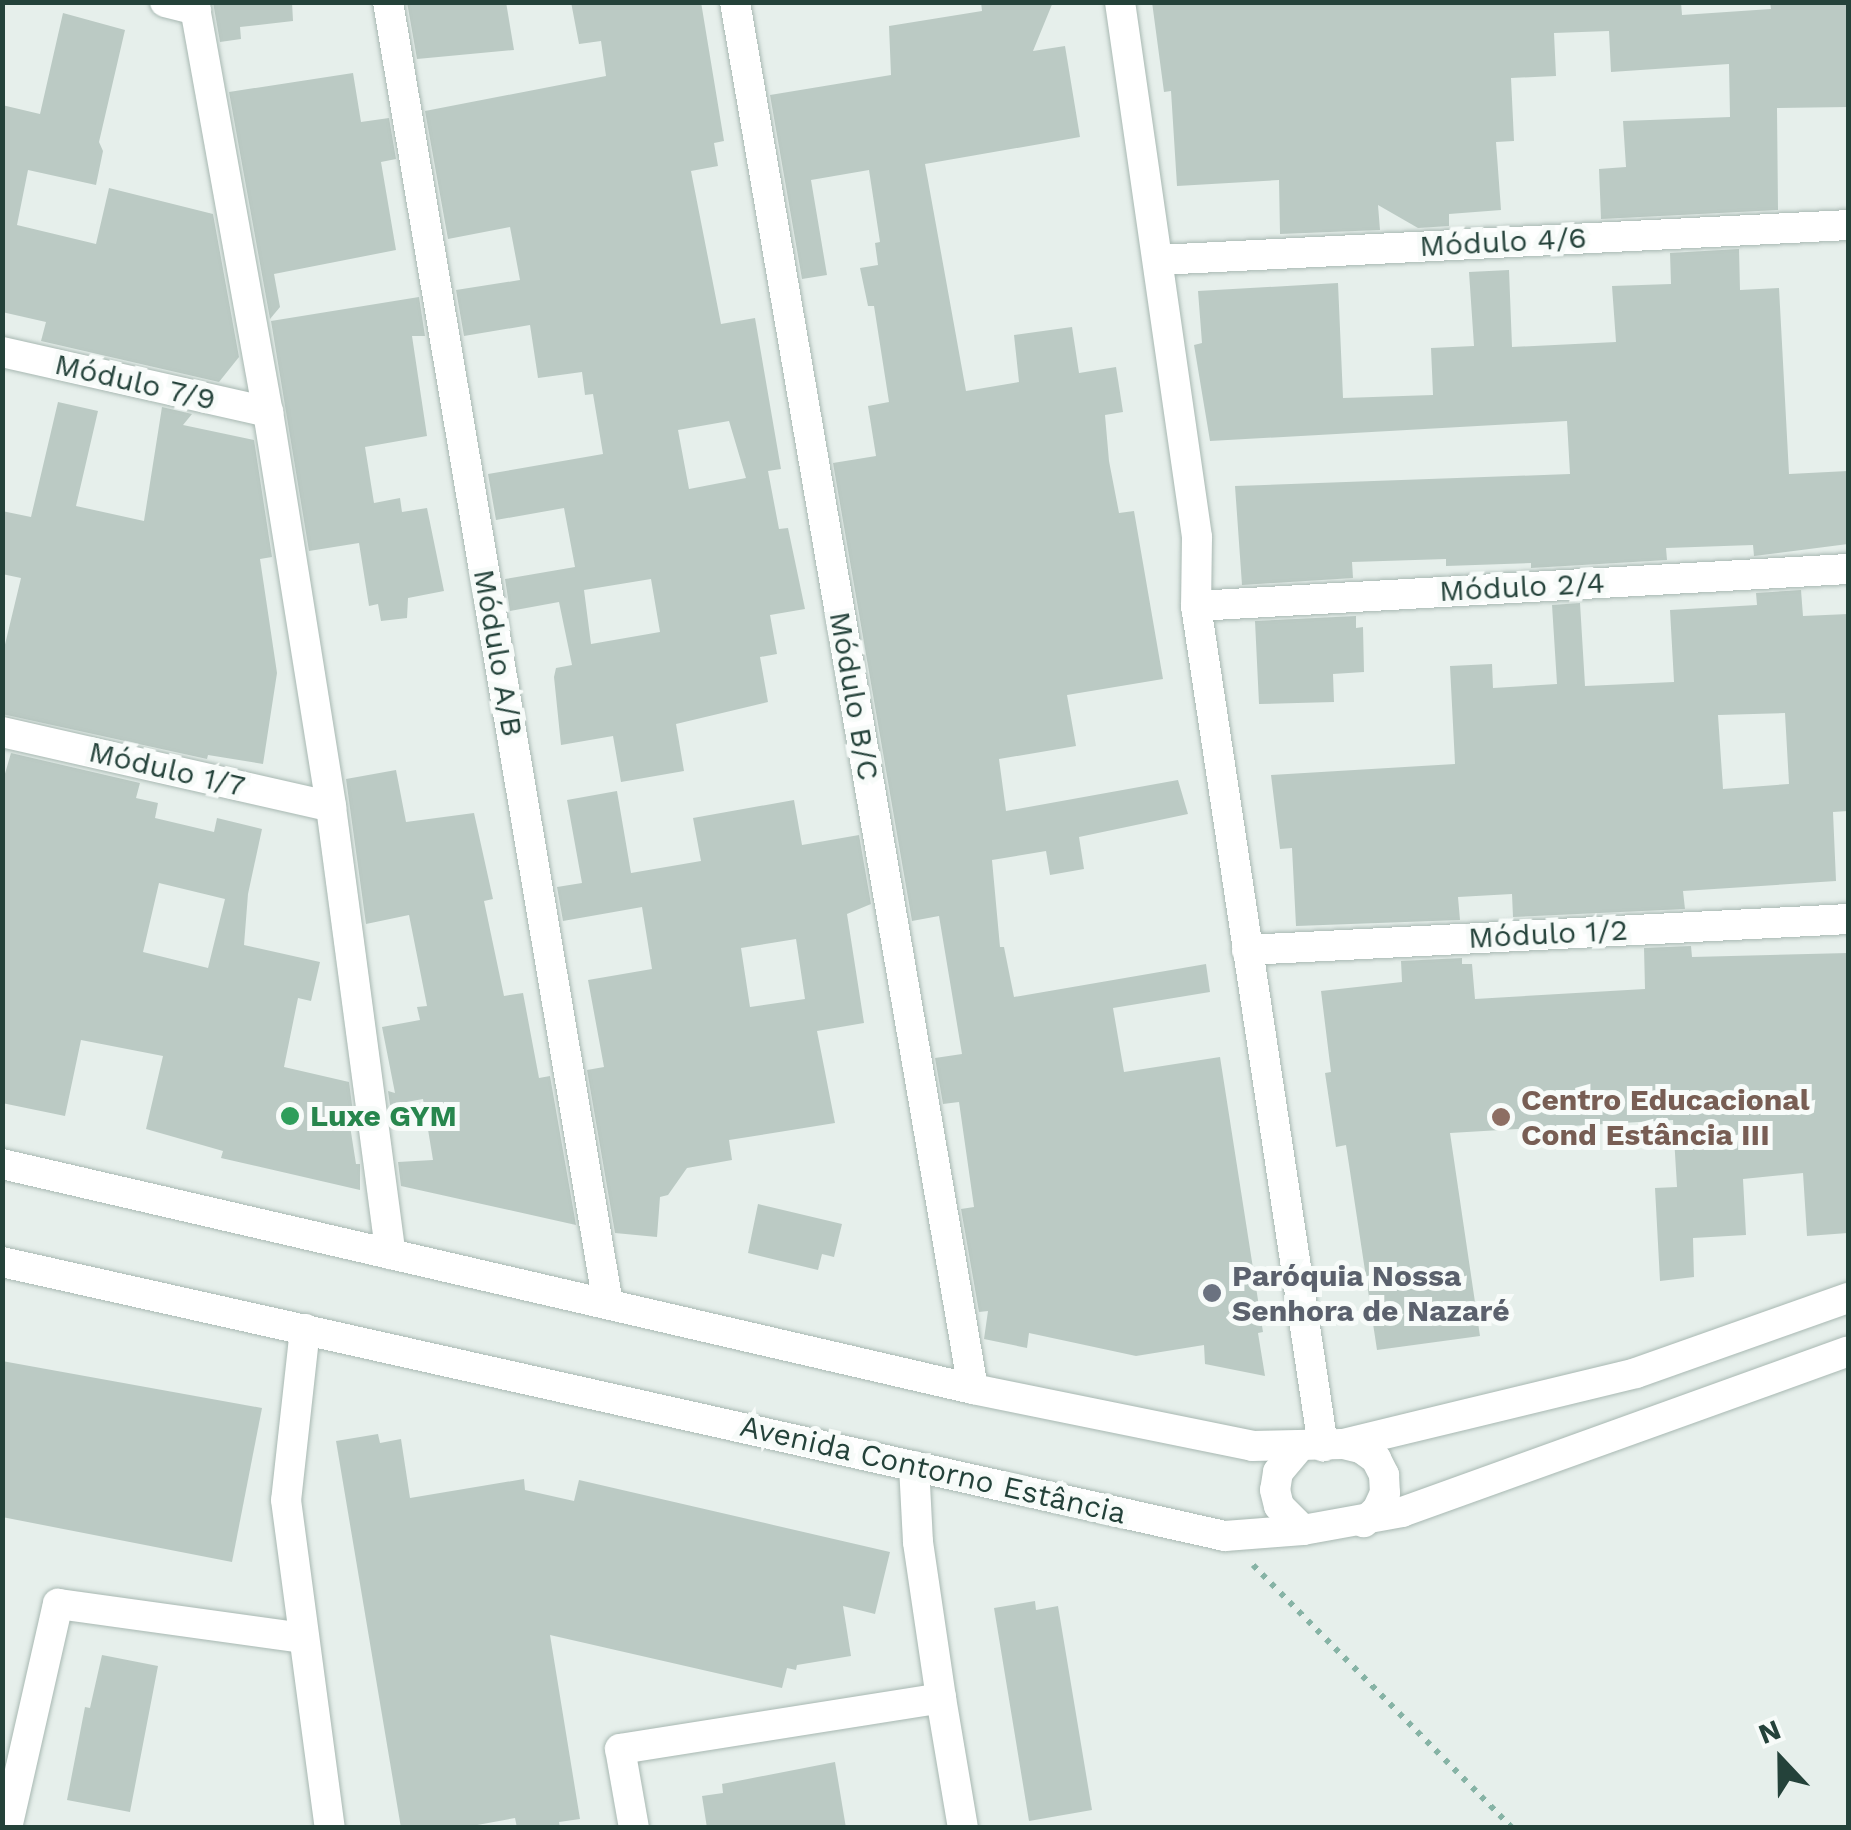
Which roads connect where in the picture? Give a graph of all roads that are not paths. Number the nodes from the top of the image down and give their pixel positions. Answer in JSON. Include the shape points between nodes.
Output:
{"nodes":[{"id":1,"x":164,"y":2,"type":"edge"},
{"id":2,"x":388,"y":2,"type":"edge"},
{"id":3,"x":735,"y":2,"type":"edge"},
{"id":4,"x":1120,"y":2,"type":"edge"},
{"id":5,"x":195,"y":6,"type":"edge"},
{"id":6,"x":1848,"y":225,"type":"edge"},
{"id":7,"x":1158,"y":260,"type":"junction"},
{"id":8,"x":2,"y":352,"type":"edge"},
{"id":9,"x":268,"y":412,"type":"junction"},
{"id":10,"x":1848,"y":569,"type":"edge"},
{"id":11,"x":1196,"y":606,"type":"junction"},
{"id":12,"x":2,"y":732,"type":"edge"},
{"id":13,"x":331,"y":807,"type":"junction"},
{"id":14,"x":1848,"y":919,"type":"edge"},
{"id":15,"x":1247,"y":950,"type":"junction"},
{"id":16,"x":2,"y":1164,"type":"edge"},
{"id":17,"x":392,"y":1254,"type":"junction"},
{"id":18,"x":2,"y":1262,"type":"edge"},
{"id":19,"x":1848,"y":1298,"type":"edge"},
{"id":20,"x":608,"y":1304,"type":"junction"},
{"id":21,"x":305,"y":1329,"type":"junction"},
{"id":22,"x":1848,"y":1351,"type":"edge"},
{"id":23,"x":973,"y":1389,"type":"junction"},
{"id":24,"x":1322,"y":1445,"type":"junction"},
{"id":25,"x":914,"y":1466,"type":"junction"},
{"id":26,"x":1364,"y":1522,"type":"junction"},
{"id":27,"x":1303,"y":1530,"type":"junction"},
{"id":28,"x":302,"y":1638,"type":"junction"},
{"id":29,"x":941,"y":1698,"type":"junction"},
{"id":30,"x":8,"y":1828,"type":"edge"},
{"id":31,"x":330,"y":1828,"type":"edge"},
{"id":32,"x":634,"y":1828,"type":"edge"},
{"id":33,"x":963,"y":1828,"type":"edge"}],
"edges":[{"from":1,"to":5,"type":"street"},
{"from":2,"to":20,"type":"street","name":"Módulo A/B"},
{"from":3,"to":23,"type":"street","name":"Módulo B/C"},
{"from":4,"to":7,"type":"street"},
{"from":5,"to":9,"type":"street"},
{"from":6,"to":7,"type":"street","name":"Módulo 4/6"},
{"from":7,"to":11,"type":"street","via":[[1197,538]]},
{"from":8,"to":9,"type":"street","name":"Módulo 7/9"},
{"from":9,"to":13,"type":"street"},
{"from":10,"to":11,"type":"street","name":"Módulo 2/4"},
{"from":11,"to":15,"type":"street"},
{"from":12,"to":13,"type":"street","name":"Módulo 1/7"},
{"from":13,"to":17,"type":"street"},
{"from":14,"to":15,"type":"street","name":"Módulo 1/2"},
{"from":15,"to":24,"type":"street"},
{"from":16,"to":17,"type":"street"},
{"from":17,"to":20,"type":"street"},
{"from":18,"to":21,"type":"street","name":"Avenida Contorno Estância"},
{"from":19,"to":24,"type":"street","via":[[1636,1373]]},
{"from":20,"to":23,"type":"street"},
{"from":21,"to":25,"type":"street","name":"Avenida Contorno Estância"},
{"from":21,"to":28,"type":"street","via":[[286,1500]]},
{"from":22,"to":26,"type":"street","name":"Avenida Contorno Estância"},
{"from":23,"to":24,"type":"street","via":[[1252,1446]]},
{"from":24,"to":26,"type":"street","via":[[1361,1448],[1376,1459],[1385,1493]]},
{"from":24,"to":27,"type":"street","via":[[1278,1472],[1275,1490],[1289,1520]]},
{"from":25,"to":27,"type":"street","name":"Avenida Contorno Estância","via":[[1225,1536]]},
{"from":25,"to":29,"type":"street"},
{"from":26,"to":27,"type":"street","name":"Avenida Contorno Estância"},
{"from":28,"to":30,"type":"street","via":[[58,1604]]},
{"from":28,"to":31,"type":"street"},
{"from":29,"to":32,"type":"street","via":[[620,1749]]},
{"from":29,"to":33,"type":"street"}]}
